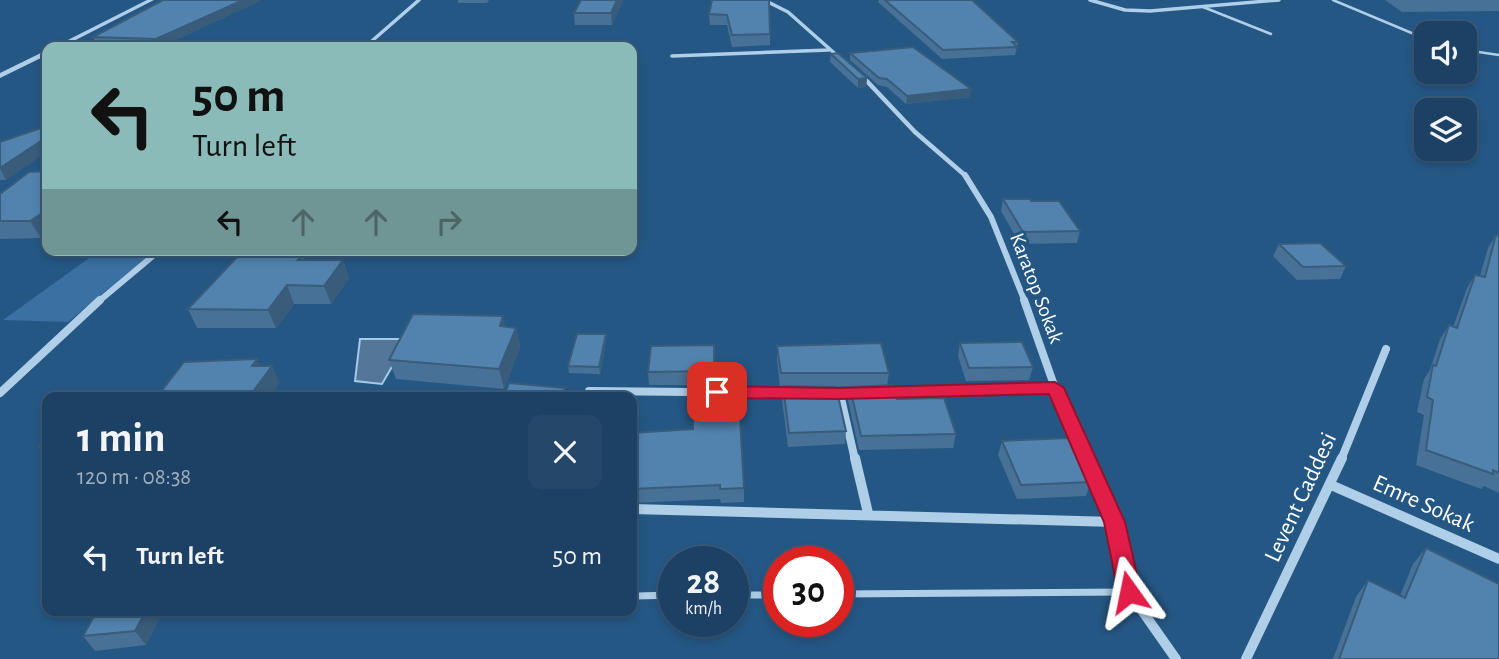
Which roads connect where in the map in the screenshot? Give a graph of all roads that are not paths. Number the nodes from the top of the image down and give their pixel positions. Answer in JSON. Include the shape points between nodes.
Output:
{"nodes":[{"id":1,"x":151,"y":0,"type":"edge"},
{"id":2,"x":419,"y":0,"type":"edge"},
{"id":3,"x":764,"y":0,"type":"edge"},
{"id":4,"x":1090,"y":0,"type":"edge"},
{"id":5,"x":1279,"y":0,"type":"edge"},
{"id":6,"x":1333,"y":0,"type":"edge"},
{"id":7,"x":1203,"y":6,"type":"junction"},
{"id":8,"x":1271,"y":34,"type":"dead end"},
{"id":9,"x":1414,"y":34,"type":"edge"},
{"id":10,"x":67,"y":42,"type":"edge"},
{"id":11,"x":371,"y":42,"type":"edge"},
{"id":12,"x":829,"y":50,"type":"junction"},
{"id":13,"x":1477,"y":52,"type":"edge"},
{"id":14,"x":42,"y":55,"type":"edge"},
{"id":15,"x":671,"y":55,"type":"dead end"},
{"id":16,"x":1499,"y":55,"type":"edge"},
{"id":17,"x":848,"y":65,"type":"edge"},
{"id":18,"x":858,"y":72,"type":"edge"},
{"id":19,"x":0,"y":76,"type":"edge"},
{"id":20,"x":153,"y":256,"type":"edge"},
{"id":21,"x":1386,"y":349,"type":"dead end"},
{"id":22,"x":1055,"y":388,"type":"junction"},
{"id":23,"x":589,"y":391,"type":"dead end"},
{"id":24,"x":0,"y":393,"type":"edge"},
{"id":25,"x":800,"y":393,"type":"edge"},
{"id":26,"x":813,"y":393,"type":"edge"},
{"id":27,"x":866,"y":393,"type":"edge"},
{"id":28,"x":880,"y":393,"type":"edge"},
{"id":29,"x":839,"y":394,"type":"junction"},
{"id":30,"x":1331,"y":485,"type":"junction"},
{"id":31,"x":637,"y":509,"type":"edge"},
{"id":32,"x":868,"y":513,"type":"junction"},
{"id":33,"x":1114,"y":522,"type":"junction"},
{"id":34,"x":1499,"y":559,"type":"edge"},
{"id":35,"x":1129,"y":592,"type":"junction"},
{"id":36,"x":854,"y":594,"type":"edge"},
{"id":37,"x":658,"y":595,"type":"edge"},
{"id":38,"x":637,"y":596,"type":"dead end"},
{"id":39,"x":1176,"y":659,"type":"edge"},
{"id":40,"x":1246,"y":659,"type":"edge"}],
"edges":[{"from":1,"to":10,"type":"street"},
{"from":2,"to":11,"type":"street"},
{"from":3,"to":12,"type":"street","via":[[788,12]]},
{"from":4,"to":7,"type":"street","via":[[1125,10]]},
{"from":5,"to":7,"type":"street"},
{"from":6,"to":9,"type":"lane"},
{"from":7,"to":8,"type":"lane"},
{"from":12,"to":15,"type":"street"},
{"from":12,"to":17,"type":"street"},
{"from":13,"to":16,"type":"lane"},
{"from":14,"to":19,"type":"street"},
{"from":18,"to":22,"type":"street","name":"Karatop Sokak","via":[[915,132],[968,178],[1013,267]]},
{"from":20,"to":24,"type":"street"},
{"from":21,"to":30,"type":"street","name":"Levent Caddesi"},
{"from":22,"to":28,"type":"street"},
{"from":22,"to":33,"type":"street","name":"Karatop Sokak"},
{"from":23,"to":25,"type":"street"},
{"from":26,"to":29,"type":"street"},
{"from":27,"to":29,"type":"street"},
{"from":29,"to":32,"type":"street"},
{"from":30,"to":34,"type":"street","name":"Emre Sokak"},
{"from":30,"to":40,"type":"street","name":"Levent Caddesi"},
{"from":31,"to":32,"type":"street"},
{"from":32,"to":33,"type":"street"},
{"from":33,"to":35,"type":"street","name":"Karatop Sokak"},
{"from":35,"to":36,"type":"lane"},
{"from":35,"to":39,"type":"street","name":"Karatop Sokak"},
{"from":37,"to":38,"type":"lane"}]}
